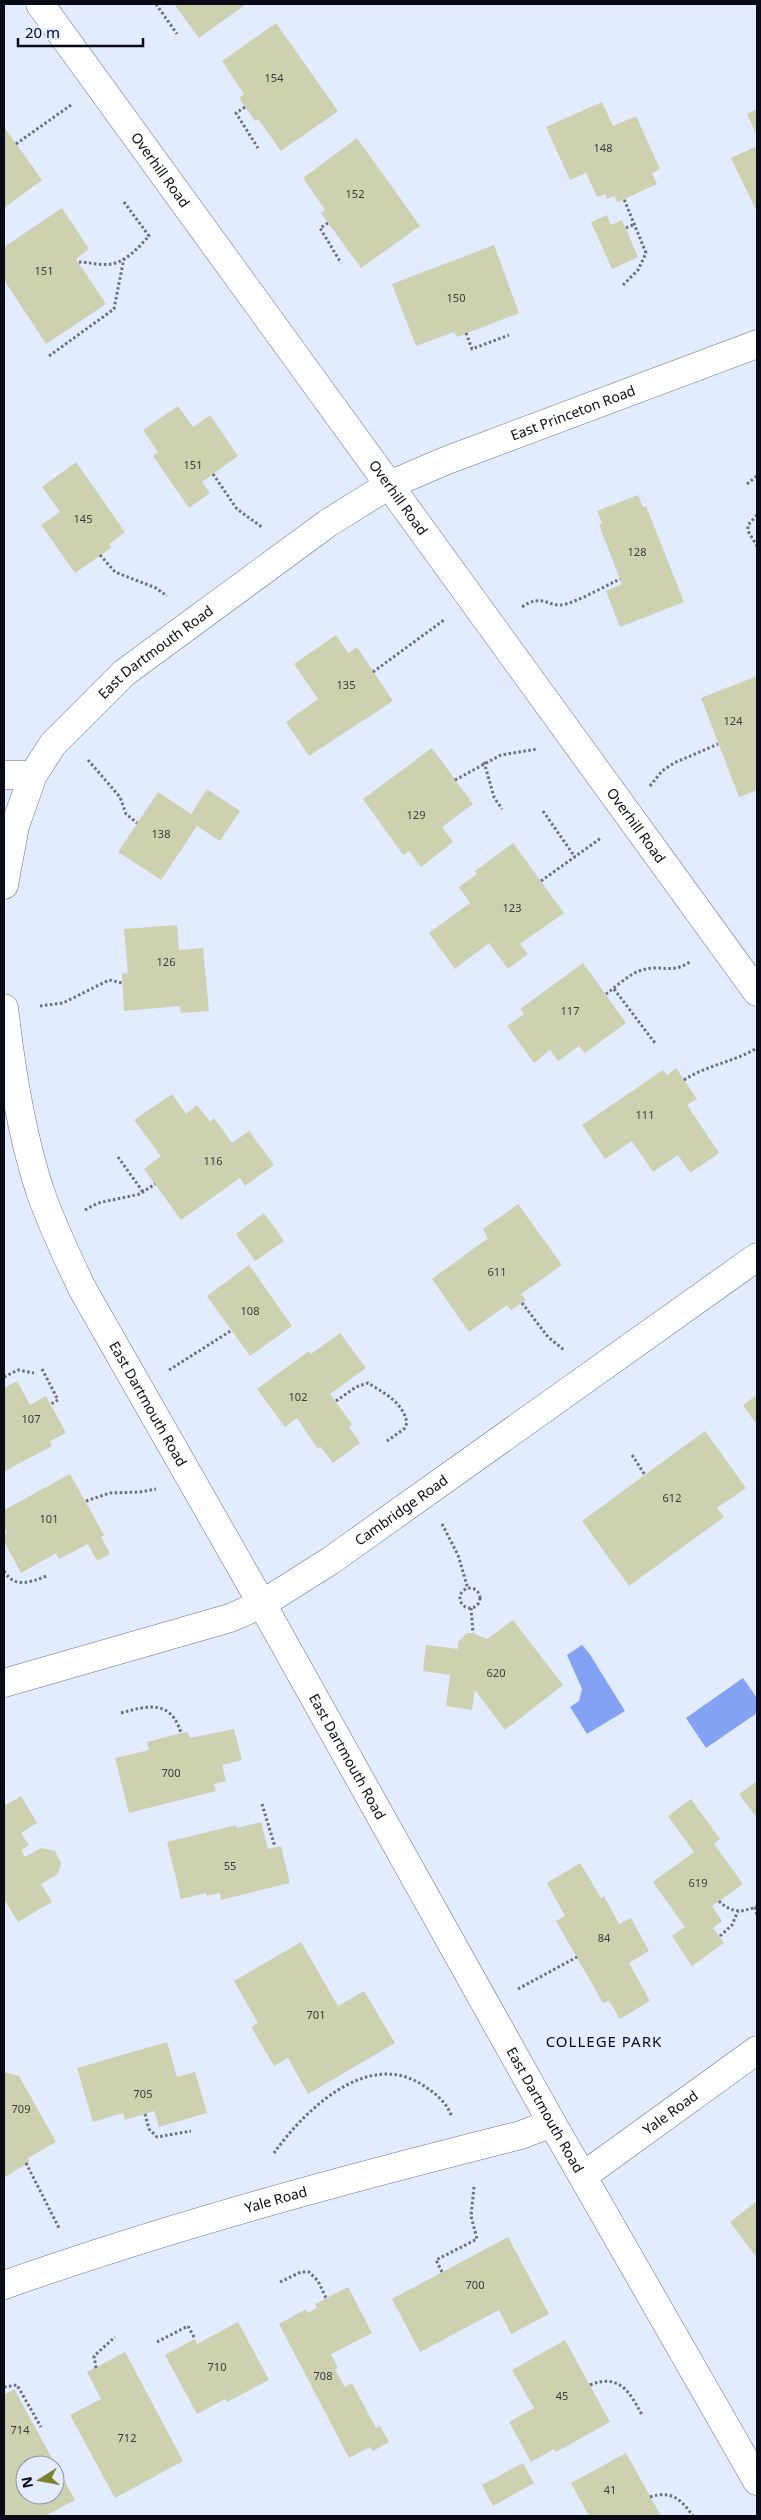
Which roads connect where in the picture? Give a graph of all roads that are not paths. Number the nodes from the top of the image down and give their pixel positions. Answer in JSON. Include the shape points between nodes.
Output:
{"nodes":[{"id":1,"x":40,"y":4,"type":"edge"},
{"id":2,"x":757,"y":344,"type":"edge"},
{"id":3,"x":390,"y":485,"type":"junction"},
{"id":4,"x":4,"y":775,"type":"edge"},
{"id":5,"x":33,"y":775,"type":"junction"},
{"id":6,"x":4,"y":885,"type":"edge"},
{"id":7,"x":757,"y":992,"type":"edge"},
{"id":8,"x":4,"y":1008,"type":"edge"},
{"id":9,"x":757,"y":1257,"type":"edge"},
{"id":10,"x":262,"y":1604,"type":"junction"},
{"id":11,"x":4,"y":1683,"type":"edge"},
{"id":12,"x":757,"y":2050,"type":"edge"},
{"id":13,"x":552,"y":2123,"type":"junction"},
{"id":14,"x":582,"y":2176,"type":"junction"},
{"id":15,"x":4,"y":2285,"type":"edge"},
{"id":16,"x":757,"y":2481,"type":"edge"}],
"edges":[{"from":1,"to":3,"type":"street","name":"Overhill Road"},
{"from":2,"to":3,"type":"street","name":"East Princeton Road","via":[[445,461]]},
{"from":3,"to":5,"type":"street","name":"East Dartmouth Road","via":[[328,523],[115,680],[65,730]]},
{"from":3,"to":7,"type":"street","name":"Overhill Road"},
{"from":4,"to":5,"type":"street"},
{"from":5,"to":6,"type":"street","name":"East Dartmouth Road","via":[[15,826]]},
{"from":8,"to":10,"type":"street","name":"East Dartmouth Road","via":[[28,1144],[53,1225],[83,1290]]},
{"from":9,"to":10,"type":"street","name":"Cambridge Road","via":[[307,1577]]},
{"from":10,"to":11,"type":"street","name":"Cambridge Road","via":[[194,1629]]},
{"from":10,"to":13,"type":"street","name":"East Dartmouth Road"},
{"from":12,"to":14,"type":"street","name":"Yale Road"},
{"from":13,"to":14,"type":"street","name":"East Dartmouth Road"},
{"from":13,"to":15,"type":"street","name":"Yale Road","via":[[521,2135],[287,2195]]},
{"from":14,"to":16,"type":"street","name":"East Dartmouth Road"}]}
